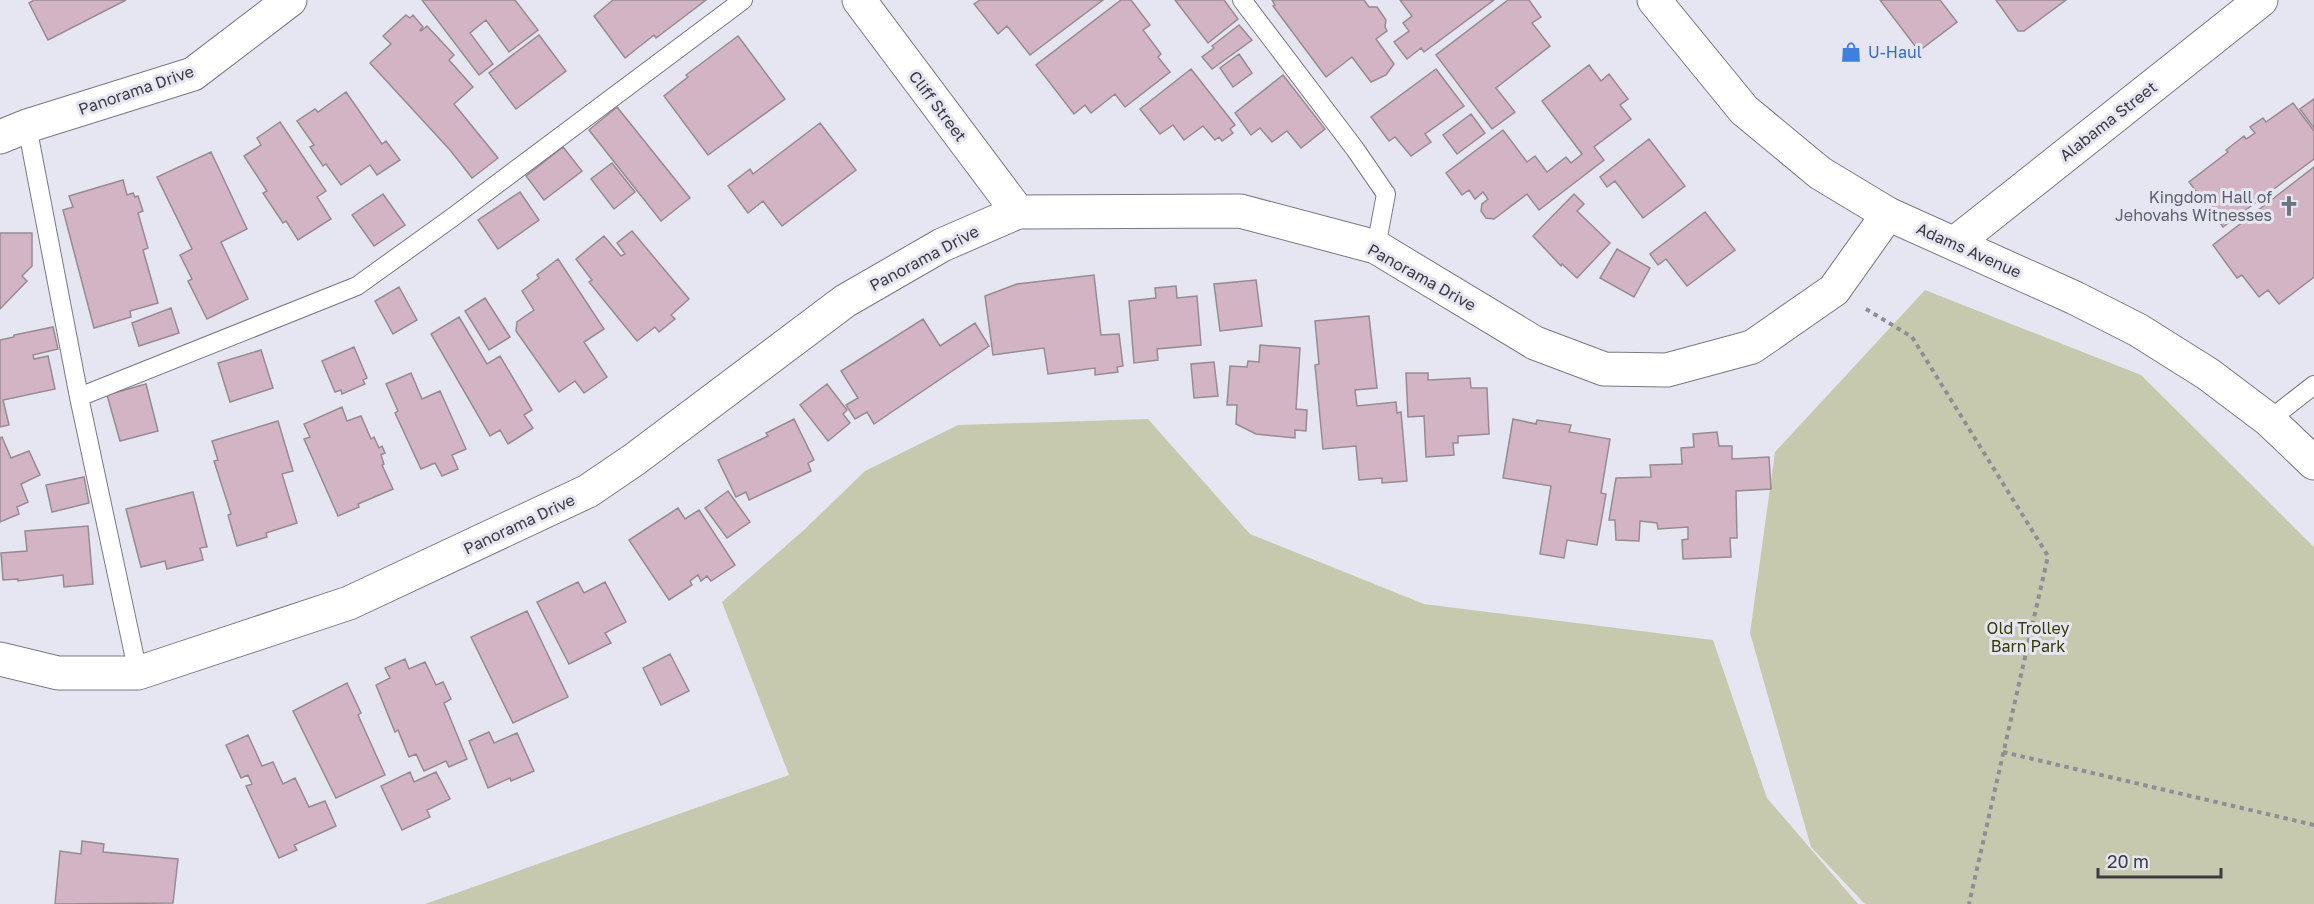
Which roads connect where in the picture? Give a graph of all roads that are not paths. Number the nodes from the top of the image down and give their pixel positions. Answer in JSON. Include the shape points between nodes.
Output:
{"nodes":[{"id":1,"x":290,"y":0,"type":"edge"},
{"id":2,"x":743,"y":0,"type":"edge"},
{"id":3,"x":859,"y":0,"type":"edge"},
{"id":4,"x":1242,"y":0,"type":"edge"},
{"id":5,"x":1654,"y":0,"type":"edge"},
{"id":6,"x":2261,"y":0,"type":"edge"},
{"id":7,"x":14,"y":131,"type":"edge"},
{"id":8,"x":1018,"y":212,"type":"junction"},
{"id":9,"x":1888,"y":214,"type":"junction"},
{"id":10,"x":1955,"y":243,"type":"junction"},
{"id":11,"x":1376,"y":247,"type":"junction"},
{"id":12,"x":2314,"y":386,"type":"edge"},
{"id":13,"x":79,"y":397,"type":"junction"},
{"id":14,"x":2269,"y":420,"type":"junction"},
{"id":15,"x":2314,"y":463,"type":"edge"},
{"id":16,"x":0,"y":659,"type":"edge"},
{"id":17,"x":138,"y":673,"type":"junction"}],
"edges":[{"from":1,"to":7,"type":"street","name":"Panorama Drive","via":[[194,74]]},
{"from":2,"to":13,"type":"lane","via":[[357,286]]},
{"from":3,"to":8,"type":"street","name":"Cliff Street"},
{"from":4,"to":11,"type":"lane","via":[[1386,194]]},
{"from":5,"to":9,"type":"street","name":"Adams Avenue","via":[[1743,110],[1820,173]]},
{"from":6,"to":10,"type":"street","name":"Alabama Street"},
{"from":7,"to":13,"type":"lane"},
{"from":8,"to":11,"type":"street","name":"Panorama Drive","via":[[1240,211]]},
{"from":8,"to":17,"type":"street","name":"Panorama Drive","via":[[942,245],[845,301],[588,491],[349,603]]},
{"from":9,"to":10,"type":"street","name":"Adams Avenue"},
{"from":9,"to":11,"type":"street","name":"Panorama Drive","via":[[1834,290],[1752,347],[1667,370],[1604,369],[1535,343]]},
{"from":10,"to":14,"type":"street","name":"Adams Avenue","via":[[2138,330],[2208,374]]},
{"from":12,"to":14,"type":"lane"},
{"from":13,"to":17,"type":"lane"},
{"from":14,"to":15,"type":"street","name":"Adams Avenue"},
{"from":16,"to":17,"type":"street","name":"Panorama Drive","via":[[58,673]]}]}
